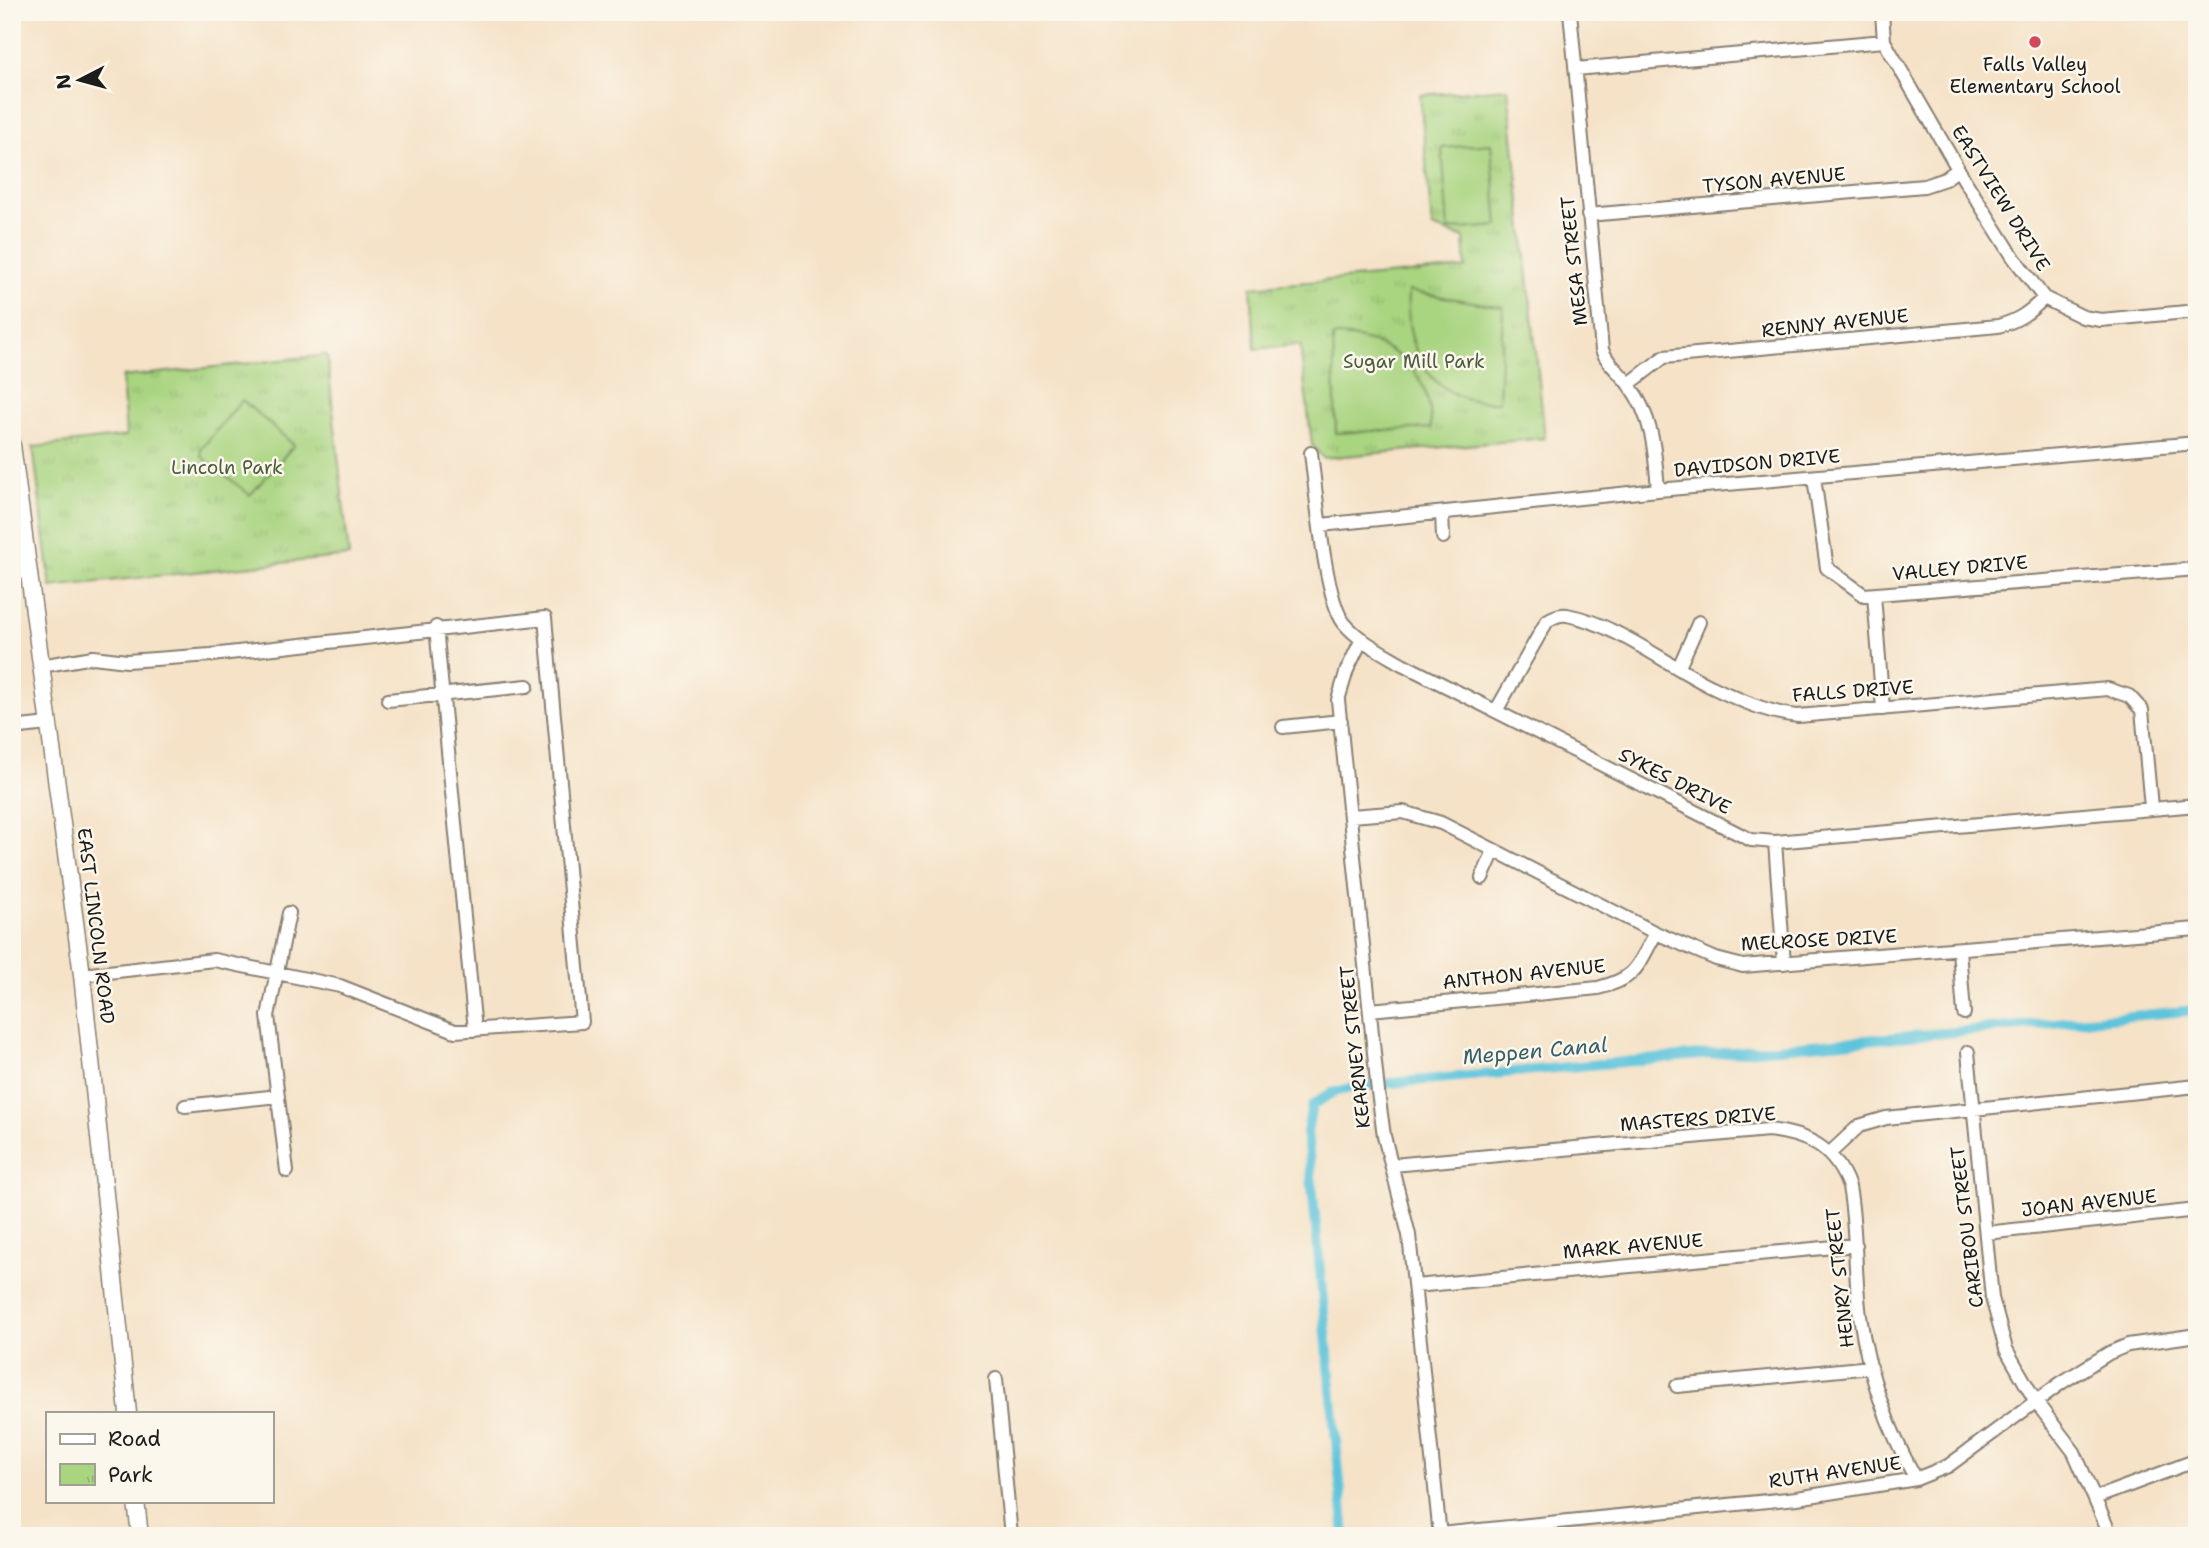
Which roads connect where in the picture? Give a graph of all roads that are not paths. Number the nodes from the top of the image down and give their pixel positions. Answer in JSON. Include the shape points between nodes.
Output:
{"nodes":[{"id":1,"x":1570,"y":12,"type":"edge"},
{"id":2,"x":1882,"y":12,"type":"edge"},
{"id":3,"x":1884,"y":41,"type":"junction"},
{"id":4,"x":1576,"y":69,"type":"junction"},
{"id":5,"x":1958,"y":169,"type":"junction"},
{"id":6,"x":1588,"y":215,"type":"junction"},
{"id":7,"x":2044,"y":298,"type":"junction"},
{"id":8,"x":2197,"y":311,"type":"edge"},
{"id":9,"x":1629,"y":384,"type":"junction"},
{"id":10,"x":2197,"y":443,"type":"edge"},
{"id":11,"x":12,"y":445,"type":"edge"},
{"id":12,"x":1311,"y":453,"type":"dead end"},
{"id":13,"x":1814,"y":478,"type":"junction"},
{"id":14,"x":1658,"y":490,"type":"junction"},
{"id":15,"x":1442,"y":513,"type":"junction"},
{"id":16,"x":1321,"y":525,"type":"junction"},
{"id":17,"x":1443,"y":537,"type":"dead end"},
{"id":18,"x":2197,"y":569,"type":"edge"},
{"id":19,"x":1874,"y":595,"type":"junction"},
{"id":20,"x":1699,"y":622,"type":"dead end"},
{"id":21,"x":436,"y":628,"type":"junction"},
{"id":22,"x":1363,"y":639,"type":"junction"},
{"id":23,"x":41,"y":666,"type":"junction"},
{"id":24,"x":1679,"y":667,"type":"junction"},
{"id":25,"x":527,"y":686,"type":"dead end"},
{"id":26,"x":442,"y":695,"type":"junction"},
{"id":27,"x":388,"y":700,"type":"dead end"},
{"id":28,"x":1883,"y":709,"type":"junction"},
{"id":29,"x":1496,"y":711,"type":"junction"},
{"id":30,"x":1341,"y":721,"type":"junction"},
{"id":31,"x":48,"y":724,"type":"junction"},
{"id":32,"x":1283,"y":727,"type":"dead end"},
{"id":33,"x":12,"y":728,"type":"edge"},
{"id":34,"x":2197,"y":805,"type":"edge"},
{"id":35,"x":2151,"y":807,"type":"junction"},
{"id":36,"x":1351,"y":816,"type":"junction"},
{"id":37,"x":1776,"y":842,"type":"junction"},
{"id":38,"x":1494,"y":851,"type":"junction"},
{"id":39,"x":1482,"y":878,"type":"dead end"},
{"id":40,"x":289,"y":913,"type":"dead end"},
{"id":41,"x":2197,"y":929,"type":"edge"},
{"id":42,"x":1656,"y":933,"type":"junction"},
{"id":43,"x":1959,"y":950,"type":"junction"},
{"id":44,"x":1784,"y":963,"type":"junction"},
{"id":45,"x":275,"y":971,"type":"junction"},
{"id":46,"x":82,"y":975,"type":"junction"},
{"id":47,"x":1370,"y":1010,"type":"junction"},
{"id":48,"x":1964,"y":1013,"type":"dead end"},
{"id":49,"x":475,"y":1030,"type":"junction"},
{"id":50,"x":1968,"y":1052,"type":"dead end"},
{"id":51,"x":2197,"y":1086,"type":"edge"},
{"id":52,"x":278,"y":1096,"type":"junction"},
{"id":53,"x":185,"y":1106,"type":"dead end"},
{"id":54,"x":1973,"y":1110,"type":"junction"},
{"id":55,"x":1830,"y":1153,"type":"junction"},
{"id":56,"x":1394,"y":1165,"type":"junction"},
{"id":57,"x":287,"y":1171,"type":"dead end"},
{"id":58,"x":2197,"y":1210,"type":"edge"},
{"id":59,"x":1986,"y":1233,"type":"junction"},
{"id":60,"x":1856,"y":1245,"type":"junction"},
{"id":61,"x":1415,"y":1286,"type":"junction"},
{"id":62,"x":2197,"y":1335,"type":"edge"},
{"id":63,"x":1871,"y":1367,"type":"junction"},
{"id":64,"x":996,"y":1379,"type":"dead end"},
{"id":65,"x":1677,"y":1386,"type":"dead end"},
{"id":66,"x":2036,"y":1402,"type":"junction"},
{"id":67,"x":128,"y":1412,"type":"edge"},
{"id":68,"x":2197,"y":1460,"type":"edge"},
{"id":69,"x":1916,"y":1479,"type":"junction"},
{"id":70,"x":2095,"y":1498,"type":"junction"},
{"id":71,"x":136,"y":1502,"type":"edge"},
{"id":72,"x":1440,"y":1535,"type":"edge"},
{"id":73,"x":140,"y":1536,"type":"edge"},
{"id":74,"x":1011,"y":1536,"type":"edge"},
{"id":75,"x":2111,"y":1536,"type":"edge"}],
"edges":[{"from":1,"to":4,"type":"street","name":"MESA STREET"},
{"from":2,"to":3,"type":"street","name":"EASTVIEW DRIVE"},
{"from":3,"to":4,"type":"street"},
{"from":3,"to":5,"type":"street","name":"EASTVIEW DRIVE"},
{"from":4,"to":6,"type":"street","name":"MESA STREET"},
{"from":5,"to":6,"type":"street","name":"TYSON AVENUE","via":[[1924,186]]},
{"from":5,"to":7,"type":"street","name":"EASTVIEW DRIVE"},
{"from":6,"to":9,"type":"street","name":"MESA STREET","via":[[1602,350],[1607,362]]},
{"from":7,"to":8,"type":"street","name":"EASTVIEW DRIVE","via":[[2083,317],[2101,320]]},
{"from":7,"to":9,"type":"street","name":"RENNY AVENUE","via":[[2013,323],[1998,326],[1664,357]]},
{"from":9,"to":14,"type":"street","name":"MESA STREET","via":[[1646,412],[1653,437]]},
{"from":10,"to":13,"type":"street","name":"DAVIDSON DRIVE"},
{"from":11,"to":23,"type":"main road","name":"EAST LINCOLN ROAD"},
{"from":12,"to":16,"type":"street","name":"SYKES DRIVE"},
{"from":13,"to":14,"type":"street","name":"DAVIDSON DRIVE"},
{"from":13,"to":19,"type":"street","name":"VALLEY DRIVE","via":[[1826,568],[1854,590]]},
{"from":14,"to":15,"type":"street","name":"DAVIDSON DRIVE"},
{"from":15,"to":16,"type":"street","name":"DAVIDSON DRIVE"},
{"from":15,"to":17,"type":"street"},
{"from":16,"to":22,"type":"street","name":"SYKES DRIVE","via":[[1337,610],[1343,622]]},
{"from":18,"to":19,"type":"street","name":"VALLEY DRIVE"},
{"from":19,"to":28,"type":"street"},
{"from":20,"to":24,"type":"street"},
{"from":21,"to":23,"type":"street","via":[[211,655],[127,661],[93,657]]},
{"from":21,"to":26,"type":"street"},
{"from":21,"to":49,"type":"street","via":[[545,618],[582,1022]]},
{"from":22,"to":29,"type":"street","name":"SYKES DRIVE"},
{"from":22,"to":30,"type":"street","name":"KEARNEY STREET","via":[[1338,700]]},
{"from":23,"to":31,"type":"main road","name":"EAST LINCOLN ROAD"},
{"from":24,"to":28,"type":"street","name":"FALLS DRIVE","via":[[1776,714]]},
{"from":24,"to":29,"type":"street","name":"FALLS DRIVE","via":[[1595,625],[1556,616],[1547,621]]},
{"from":25,"to":26,"type":"street"},
{"from":26,"to":27,"type":"street"},
{"from":26,"to":49,"type":"street"},
{"from":28,"to":35,"type":"street","name":"FALLS DRIVE","via":[[2108,689],[2129,696],[2142,710]]},
{"from":29,"to":37,"type":"street","name":"SYKES DRIVE","via":[[1722,827],[1751,840]]},
{"from":30,"to":32,"type":"street"},
{"from":30,"to":36,"type":"street","name":"KEARNEY STREET"},
{"from":31,"to":33,"type":"street"},
{"from":31,"to":46,"type":"main road","name":"EAST LINCOLN ROAD"},
{"from":34,"to":35,"type":"street","name":"SYKES DRIVE"},
{"from":35,"to":37,"type":"street","name":"SYKES DRIVE"},
{"from":36,"to":38,"type":"street","name":"MELROSE DRIVE","via":[[1403,812],[1441,823]]},
{"from":36,"to":47,"type":"street","name":"KEARNEY STREET"},
{"from":37,"to":44,"type":"street"},
{"from":38,"to":39,"type":"street"},
{"from":38,"to":42,"type":"street","name":"MELROSE DRIVE"},
{"from":40,"to":45,"type":"street"},
{"from":41,"to":43,"type":"street","name":"MELROSE DRIVE"},
{"from":42,"to":44,"type":"street","name":"MELROSE DRIVE","via":[[1743,966]]},
{"from":42,"to":47,"type":"street","name":"ANTHON AVENUE","via":[[1624,982]]},
{"from":43,"to":44,"type":"street","name":"MELROSE DRIVE"},
{"from":43,"to":48,"type":"street"},
{"from":45,"to":46,"type":"street","via":[[214,960]]},
{"from":45,"to":49,"type":"street","via":[[340,986],[455,1031]]},
{"from":45,"to":52,"type":"street","via":[[268,1016]]},
{"from":46,"to":67,"type":"main road","name":"EAST LINCOLN ROAD"},
{"from":47,"to":56,"type":"street","name":"KEARNEY STREET","via":[[1384,1136]]},
{"from":50,"to":54,"type":"street","name":"CARIBOU STREET"},
{"from":51,"to":54,"type":"street"},
{"from":52,"to":53,"type":"street"},
{"from":52,"to":57,"type":"street"},
{"from":54,"to":55,"type":"street","via":[[1869,1122]]},
{"from":54,"to":59,"type":"street","name":"CARIBOU STREET"},
{"from":55,"to":56,"type":"street","name":"MASTERS DRIVE","via":[[1809,1138],[1768,1130]]},
{"from":55,"to":60,"type":"street","name":"HENRY STREET","via":[[1843,1169],[1849,1187]]},
{"from":56,"to":61,"type":"street","name":"KEARNEY STREET"},
{"from":58,"to":59,"type":"street","name":"JOAN AVENUE"},
{"from":59,"to":66,"type":"street","name":"CARIBOU STREET","via":[[1992,1298],[2006,1349]]},
{"from":60,"to":61,"type":"street","name":"MARK AVENUE"},
{"from":60,"to":63,"type":"street","name":"HENRY STREET","via":[[1860,1316]]},
{"from":61,"to":72,"type":"street","name":"KEARNEY STREET"},
{"from":62,"to":66,"type":"street","name":"RUTH AVENUE","via":[[2128,1345],[2090,1363]]},
{"from":63,"to":65,"type":"street"},
{"from":63,"to":69,"type":"street","name":"HENRY STREET","via":[[1895,1442]]},
{"from":64,"to":74,"type":"street"},
{"from":66,"to":69,"type":"street","name":"RUTH AVENUE","via":[[1948,1466]]},
{"from":66,"to":70,"type":"street","name":"CARIBOU STREET","via":[[2074,1452]]},
{"from":68,"to":70,"type":"street"},
{"from":69,"to":72,"type":"street","name":"RUTH AVENUE","via":[[1797,1498]]},
{"from":70,"to":75,"type":"street","name":"CARIBOU STREET"},
{"from":71,"to":73,"type":"main road"}]}
